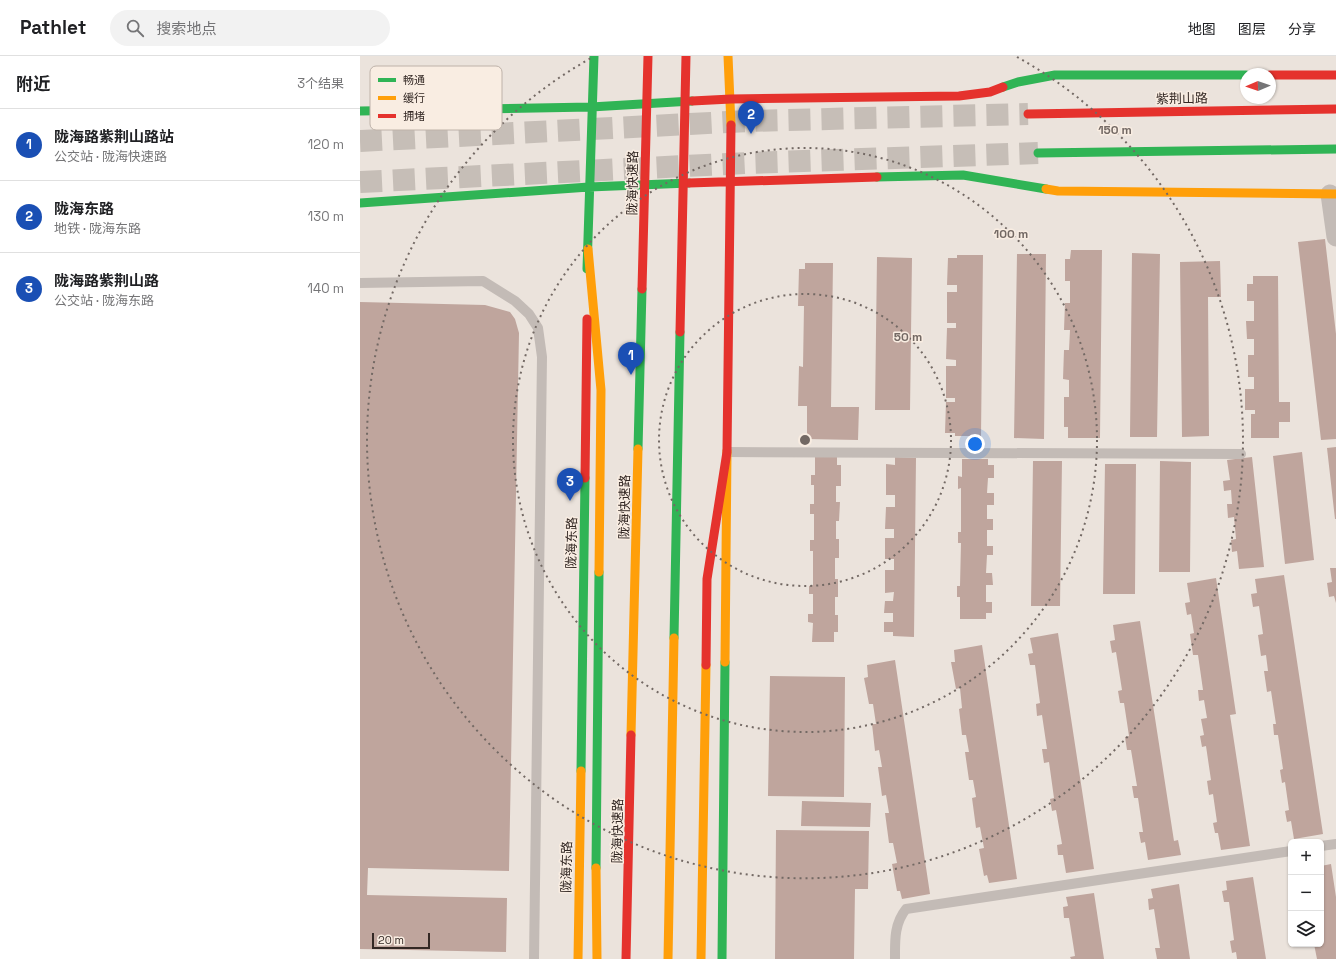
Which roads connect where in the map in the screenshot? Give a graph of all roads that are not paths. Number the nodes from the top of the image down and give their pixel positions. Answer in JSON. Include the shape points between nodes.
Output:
{"nodes":[{"id":1,"x":594,"y":56,"type":"edge"},
{"id":2,"x":648,"y":56,"type":"edge"},
{"id":3,"x":686,"y":56,"type":"edge"},
{"id":4,"x":728,"y":56,"type":"edge"},
{"id":5,"x":1240,"y":75,"type":"edge"},
{"id":6,"x":1276,"y":75,"type":"edge"},
{"id":7,"x":1336,"y":75,"type":"edge"},
{"id":8,"x":731,"y":99,"type":"junction"},
{"id":9,"x":591,"y":107,"type":"junction"},
{"id":10,"x":502,"y":109,"type":"edge"},
{"id":11,"x":1336,"y":109,"type":"edge"},
{"id":12,"x":360,"y":111,"type":"edge"},
{"id":13,"x":370,"y":111,"type":"edge"},
{"id":14,"x":1028,"y":114,"type":"tunnel mouth"},
{"id":15,"x":1336,"y":149,"type":"edge"},
{"id":16,"x":1038,"y":153,"type":"tunnel mouth"},
{"id":17,"x":730,"y":181,"type":"junction"},
{"id":18,"x":589,"y":187,"type":"junction"},
{"id":19,"x":1333,"y":194,"type":"edge"},
{"id":20,"x":360,"y":203,"type":"edge"},
{"id":21,"x":1336,"y":237,"type":"edge"},
{"id":22,"x":588,"y":249,"type":"junction"},
{"id":23,"x":360,"y":283,"type":"edge"},
{"id":24,"x":727,"y":452,"type":"junction"},
{"id":25,"x":1240,"y":454,"type":"dead end"},
{"id":26,"x":1336,"y":844,"type":"edge"},
{"id":27,"x":1324,"y":846,"type":"edge"},
{"id":28,"x":1288,"y":851,"type":"edge"},
{"id":29,"x":534,"y":959,"type":"edge"},
{"id":30,"x":578,"y":959,"type":"edge"},
{"id":31,"x":597,"y":959,"type":"edge"},
{"id":32,"x":626,"y":959,"type":"edge"},
{"id":33,"x":668,"y":959,"type":"edge"},
{"id":34,"x":701,"y":959,"type":"edge"},
{"id":35,"x":722,"y":959,"type":"edge"},
{"id":36,"x":895,"y":959,"type":"edge"}],
"edges":[{"from":1,"to":9,"type":"main road","name":"陇海东路"},
{"from":2,"to":32,"type":"main road","name":"陇海快速路","bridge":true},
{"from":3,"to":33,"type":"main road","bridge":true},
{"from":4,"to":8,"type":"main road"},
{"from":5,"to":8,"type":"main road","via":[[1056,75],[1018,82],[990,92],[959,96]]},
{"from":6,"to":7,"type":"main road"},
{"from":8,"to":9,"type":"main road"},
{"from":8,"to":17,"type":"main road"},
{"from":9,"to":10,"type":"main road"},
{"from":9,"to":18,"type":"main road","name":"陇海东路"},
{"from":11,"to":14,"type":"main road","name":"紫荆山路"},
{"from":12,"to":13,"type":"main road"},
{"from":15,"to":16,"type":"main road"},
{"from":17,"to":18,"type":"main road"},
{"from":17,"to":19,"type":"main road","via":[[963,175],[1058,191]]},
{"from":17,"to":24,"type":"main road"},
{"from":18,"to":20,"type":"main road"},
{"from":18,"to":22,"type":"main road","name":"陇海东路"},
{"from":19,"to":21,"type":"street"},
{"from":22,"to":30,"type":"main road","name":"陇海东路"},
{"from":22,"to":31,"type":"main road","via":[[601,390],[596,814]]},
{"from":23,"to":29,"type":"lane","via":[[483,281],[515,301],[529,314],[538,328],[542,357]]},
{"from":24,"to":25,"type":"lane"},
{"from":24,"to":34,"type":"main road","via":[[707,580]]},
{"from":24,"to":35,"type":"main road"},
{"from":26,"to":27,"type":"lane"},
{"from":28,"to":36,"type":"lane","via":[[906,909],[899,918],[895,936]]}]}
